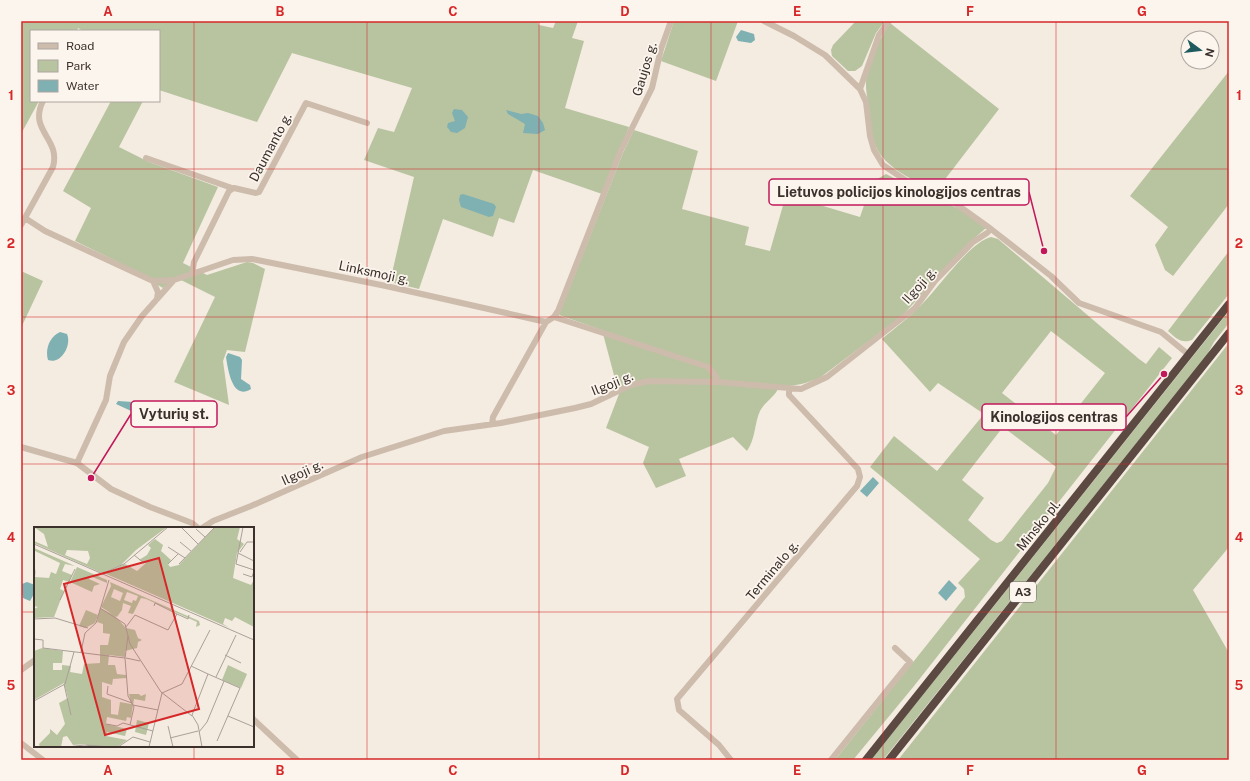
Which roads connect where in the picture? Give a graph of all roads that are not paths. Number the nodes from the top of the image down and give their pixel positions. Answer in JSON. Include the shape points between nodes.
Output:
{"nodes":[{"id":1,"x":671,"y":21,"type":"edge"},
{"id":2,"x":764,"y":21,"type":"edge"},
{"id":3,"x":889,"y":21,"type":"edge"},
{"id":4,"x":860,"y":89,"type":"junction"},
{"id":5,"x":43,"y":102,"type":"edge"},
{"id":6,"x":366,"y":123,"type":"dead end"},
{"id":7,"x":146,"y":158,"type":"dead end"},
{"id":8,"x":232,"y":188,"type":"junction"},
{"id":9,"x":25,"y":218,"type":"junction"},
{"id":10,"x":21,"y":225,"type":"edge"},
{"id":11,"x":991,"y":229,"type":"junction"},
{"id":12,"x":192,"y":274,"type":"junction"},
{"id":13,"x":174,"y":280,"type":"junction"},
{"id":14,"x":153,"y":281,"type":"junction"},
{"id":15,"x":157,"y":300,"type":"junction"},
{"id":16,"x":1229,"y":304,"type":"edge"},
{"id":17,"x":554,"y":317,"type":"junction"},
{"id":18,"x":546,"y":322,"type":"junction"},
{"id":19,"x":1229,"y":333,"type":"edge"},
{"id":20,"x":1189,"y":355,"type":"junction"},
{"id":21,"x":718,"y":382,"type":"junction"},
{"id":22,"x":789,"y":388,"type":"junction"},
{"id":23,"x":492,"y":424,"type":"junction"},
{"id":24,"x":21,"y":447,"type":"edge"},
{"id":25,"x":77,"y":463,"type":"junction"},
{"id":26,"x":197,"y":527,"type":"edge"},
{"id":27,"x":204,"y":527,"type":"edge"},
{"id":28,"x":895,"y":648,"type":"dead end"},
{"id":29,"x":34,"y":661,"type":"edge"},
{"id":30,"x":21,"y":670,"type":"edge"},
{"id":31,"x":254,"y":720,"type":"edge"},
{"id":32,"x":21,"y":743,"type":"edge"},
{"id":33,"x":43,"y":760,"type":"edge"},
{"id":34,"x":297,"y":760,"type":"edge"},
{"id":35,"x":731,"y":760,"type":"edge"},
{"id":36,"x":831,"y":760,"type":"edge"},
{"id":37,"x":866,"y":760,"type":"edge"},
{"id":38,"x":889,"y":760,"type":"edge"}],
"edges":[{"from":1,"to":17,"type":"street","name":"Gaujos g.","via":[[652,88],[621,150]]},
{"from":2,"to":4,"type":"street","via":[[825,55]]},
{"from":3,"to":4,"type":"street","via":[[879,35]]},
{"from":4,"to":11,"type":"street","via":[[866,102],[874,150],[883,165],[914,186],[952,201]]},
{"from":5,"to":9,"type":"street","via":[[38,116],[40,126],[56,157]]},
{"from":6,"to":8,"type":"street","name":"Daumanto g.","via":[[306,103],[259,192]]},
{"from":7,"to":8,"type":"street"},
{"from":8,"to":12,"type":"street","name":"Daumanto g.","via":[[194,262]]},
{"from":9,"to":10,"type":"street"},
{"from":9,"to":14,"type":"street","name":"Linksmoji g."},
{"from":11,"to":20,"type":"street","via":[[1079,302],[1161,332]]},
{"from":11,"to":22,"type":"street","name":"Ilgoji g.","via":[[973,242],[935,281],[915,308],[827,377],[802,389]]},
{"from":12,"to":13,"type":"street","name":"Linksmoji g."},
{"from":12,"to":18,"type":"street","name":"Linksmoji g.","via":[[233,260],[252,259]]},
{"from":13,"to":14,"type":"street","name":"Linksmoji g."},
{"from":13,"to":15,"type":"street"},
{"from":14,"to":15,"type":"street","via":[[158,292]]},
{"from":15,"to":25,"type":"street","via":[[124,342],[110,376],[106,400]]},
{"from":16,"to":20,"type":"highway","name":"Minsko pl.","number":"A3"},
{"from":17,"to":18,"type":"street"},
{"from":17,"to":21,"type":"street","via":[[708,367]]},
{"from":18,"to":23,"type":"street","via":[[492,418]]},
{"from":19,"to":38,"type":"highway","number":"A3"},
{"from":20,"to":37,"type":"highway","name":"Minsko pl.","number":"A3"},
{"from":21,"to":22,"type":"street","name":"Ilgoji g."},
{"from":21,"to":23,"type":"street","name":"Ilgoji g.","via":[[649,381],[630,386],[591,404]]},
{"from":22,"to":35,"type":"street","name":"Terminalo g.","via":[[789,395],[858,469],[860,477],[856,486],[677,699],[679,710],[719,745]]},
{"from":23,"to":27,"type":"street","name":"Ilgoji g.","via":[[444,431],[362,457]]},
{"from":24,"to":25,"type":"street"},
{"from":25,"to":26,"type":"street","via":[[111,489]]},
{"from":28,"to":36,"type":"street","via":[[910,662]]},
{"from":29,"to":30,"type":"street"},
{"from":31,"to":34,"type":"street"},
{"from":32,"to":33,"type":"street"}]}
